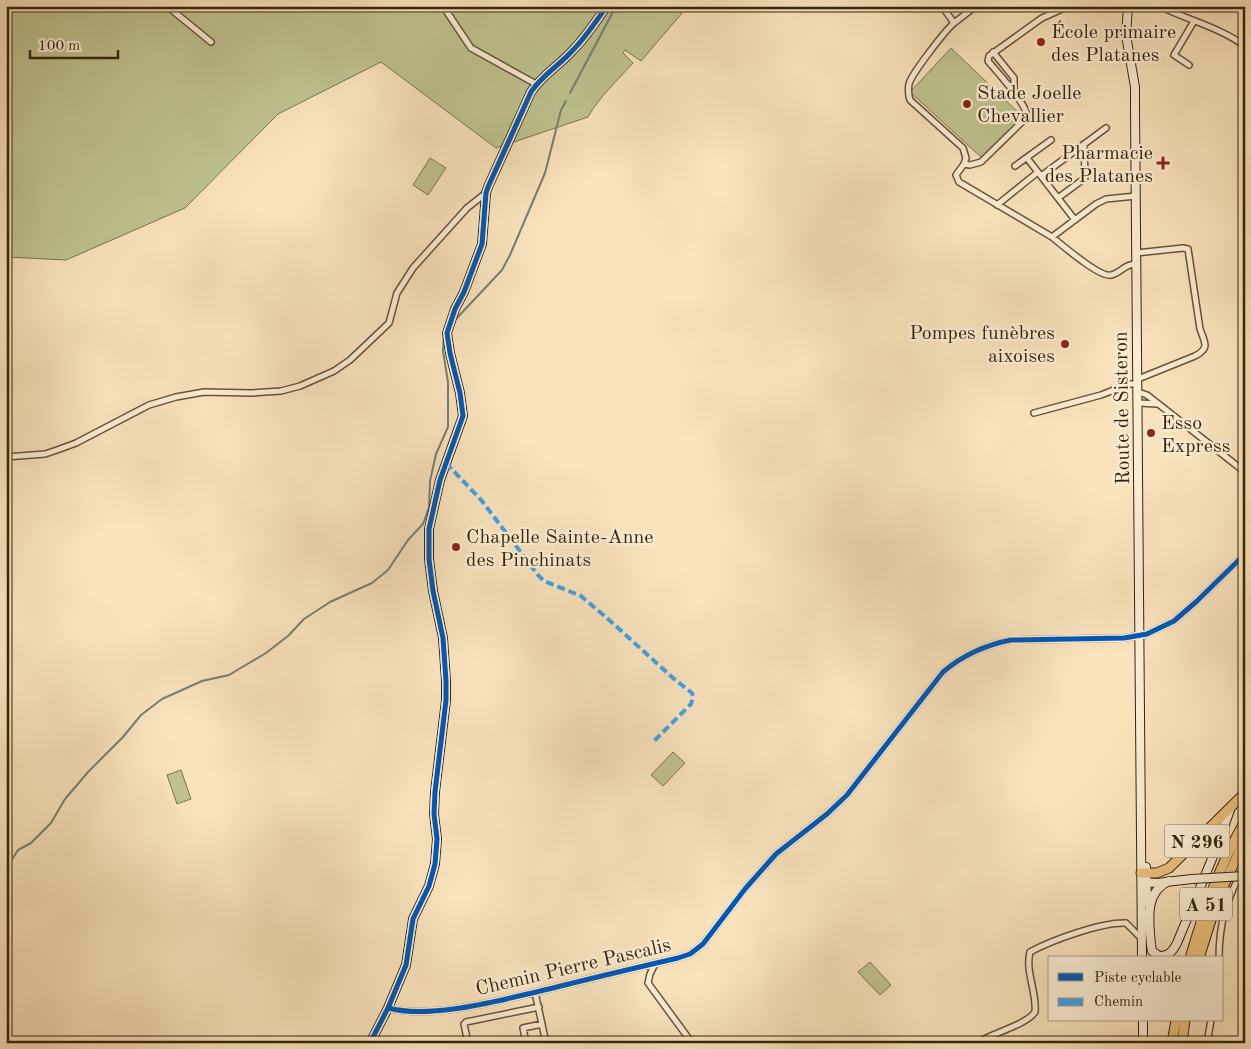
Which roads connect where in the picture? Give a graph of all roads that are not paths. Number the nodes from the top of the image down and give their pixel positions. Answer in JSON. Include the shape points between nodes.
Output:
{"nodes":[{"id":1,"x":167,"y":6,"type":"edge"},
{"id":2,"x":443,"y":6,"type":"edge"},
{"id":3,"x":606,"y":6,"type":"edge"},
{"id":4,"x":942,"y":6,"type":"edge"},
{"id":5,"x":976,"y":6,"type":"edge"},
{"id":6,"x":1069,"y":6,"type":"edge"},
{"id":7,"x":1128,"y":6,"type":"edge"},
{"id":8,"x":1159,"y":6,"type":"edge"},
{"id":9,"x":1194,"y":21,"type":"junction"},
{"id":10,"x":954,"y":23,"type":"junction"},
{"id":11,"x":211,"y":42,"type":"dead end"},
{"id":12,"x":1245,"y":46,"type":"edge"},
{"id":13,"x":993,"y":52,"type":"junction"},
{"id":14,"x":1189,"y":66,"type":"dead end"},
{"id":15,"x":536,"y":84,"type":"junction"},
{"id":16,"x":1014,"y":94,"type":"junction"},
{"id":17,"x":1106,"y":128,"type":"dead end"},
{"id":18,"x":1051,"y":140,"type":"dead end"},
{"id":19,"x":1084,"y":144,"type":"junction"},
{"id":20,"x":1027,"y":158,"type":"junction"},
{"id":21,"x":964,"y":164,"type":"junction"},
{"id":22,"x":1016,"y":166,"type":"dead end"},
{"id":23,"x":1040,"y":174,"type":"junction"},
{"id":24,"x":486,"y":193,"type":"junction"},
{"id":25,"x":1136,"y":196,"type":"junction"},
{"id":26,"x":1058,"y":198,"type":"junction"},
{"id":27,"x":997,"y":204,"type":"junction"},
{"id":28,"x":1075,"y":220,"type":"junction"},
{"id":29,"x":1052,"y":237,"type":"junction"},
{"id":30,"x":1136,"y":253,"type":"junction"},
{"id":31,"x":1136,"y":264,"type":"junction"},
{"id":32,"x":1138,"y":385,"type":"junction"},
{"id":33,"x":1138,"y":403,"type":"junction"},
{"id":34,"x":1159,"y":404,"type":"junction"},
{"id":35,"x":1034,"y":413,"type":"dead end"},
{"id":36,"x":6,"y":457,"type":"edge"},
{"id":37,"x":1245,"y":472,"type":"edge"},
{"id":38,"x":1245,"y":554,"type":"edge"},
{"id":39,"x":1139,"y":637,"type":"junction"},
{"id":40,"x":1245,"y":793,"type":"edge"},
{"id":41,"x":1232,"y":806,"type":"junction"},
{"id":42,"x":1245,"y":821,"type":"edge"},
{"id":43,"x":1245,"y":839,"type":"edge"},
{"id":44,"x":1245,"y":866,"type":"edge"},
{"id":45,"x":1245,"y":876,"type":"edge"},
{"id":46,"x":1144,"y":877,"type":"junction"},
{"id":47,"x":1169,"y":881,"type":"junction"},
{"id":48,"x":1141,"y":938,"type":"junction"},
{"id":49,"x":1144,"y":956,"type":"edge"},
{"id":50,"x":1144,"y":956,"type":"edge"},
{"id":51,"x":1191,"y":956,"type":"edge"},
{"id":52,"x":1200,"y":956,"type":"edge"},
{"id":53,"x":1219,"y":956,"type":"edge"},
{"id":54,"x":654,"y":964,"type":"junction"},
{"id":55,"x":535,"y":992,"type":"junction"},
{"id":56,"x":539,"y":1007,"type":"junction"},
{"id":57,"x":388,"y":1008,"type":"junction"},
{"id":58,"x":1143,"y":1022,"type":"edge"},
{"id":59,"x":1176,"y":1022,"type":"edge"},
{"id":60,"x":1185,"y":1022,"type":"edge"},
{"id":61,"x":1211,"y":1022,"type":"edge"},
{"id":62,"x":542,"y":1024,"type":"junction"},
{"id":63,"x":370,"y":1043,"type":"edge"},
{"id":64,"x":468,"y":1043,"type":"edge"},
{"id":65,"x":526,"y":1043,"type":"edge"},
{"id":66,"x":546,"y":1043,"type":"edge"},
{"id":67,"x":692,"y":1043,"type":"edge"},
{"id":68,"x":977,"y":1043,"type":"edge"},
{"id":69,"x":1144,"y":1043,"type":"edge"},
{"id":70,"x":1172,"y":1043,"type":"edge"},
{"id":71,"x":1182,"y":1043,"type":"edge"},
{"id":72,"x":1207,"y":1043,"type":"edge"}],
"edges":[{"from":1,"to":11,"type":"street"},
{"from":2,"to":15,"type":"street","via":[[471,48]]},
{"from":3,"to":15,"type":"street","via":[[572,52]]},
{"from":4,"to":10,"type":"street"},
{"from":5,"to":10,"type":"street"},
{"from":6,"to":13,"type":"street","via":[[1042,18]]},
{"from":7,"to":25,"type":"street","name":"Route de Sisteron","via":[[1126,35],[1135,87]]},
{"from":8,"to":9,"type":"street"},
{"from":9,"to":12,"type":"street"},
{"from":9,"to":14,"type":"street","via":[[1174,55]]},
{"from":10,"to":21,"type":"street","via":[[909,82],[908,93],[910,100],[963,148]]},
{"from":13,"to":16,"type":"street","via":[[1014,78]]},
{"from":13,"to":16,"type":"street","via":[[988,60]]},
{"from":15,"to":24,"type":"street"},
{"from":16,"to":21,"type":"street","via":[[1028,112],[1027,118],[981,162]]},
{"from":17,"to":19,"type":"street"},
{"from":18,"to":20,"type":"street"},
{"from":19,"to":23,"type":"street"},
{"from":19,"to":26,"type":"street","via":[[1084,178]]},
{"from":20,"to":22,"type":"street"},
{"from":20,"to":23,"type":"street"},
{"from":21,"to":27,"type":"street","via":[[956,175],[959,182]]},
{"from":23,"to":26,"type":"street"},
{"from":23,"to":27,"type":"street"},
{"from":24,"to":36,"type":"street","via":[[467,208],[413,268],[397,293],[389,323],[334,371],[281,391],[204,392],[176,397],[149,405],[64,448],[45,454]]},
{"from":24,"to":57,"type":"street","via":[[482,244],[447,333],[463,416],[440,480],[430,530],[429,559],[443,638],[446,681],[435,792],[435,864],[413,919],[406,965]]},
{"from":25,"to":28,"type":"street","via":[[1106,199]]},
{"from":25,"to":30,"type":"street","name":"Route de Sisteron"},
{"from":26,"to":28,"type":"street"},
{"from":27,"to":29,"type":"street"},
{"from":28,"to":29,"type":"street"},
{"from":29,"to":31,"type":"street","via":[[1106,275]]},
{"from":30,"to":31,"type":"street","name":"Route de Sisteron"},
{"from":30,"to":32,"type":"street","via":[[1188,249],[1200,329],[1205,342],[1202,352]]},
{"from":31,"to":32,"type":"street","name":"Route de Sisteron"},
{"from":32,"to":33,"type":"street","name":"Route de Sisteron"},
{"from":32,"to":34,"type":"street"},
{"from":32,"to":35,"type":"street","via":[[1129,384],[1101,396]]},
{"from":33,"to":34,"type":"street"},
{"from":33,"to":39,"type":"street","name":"Route de Sisteron"},
{"from":34,"to":37,"type":"street"},
{"from":38,"to":39,"type":"street","via":[[1174,622]]},
{"from":39,"to":46,"type":"street","name":"Route de Sisteron"},
{"from":39,"to":54,"type":"street","name":"Chemin Pierre Pascalis","via":[[1011,640],[995,643],[957,660],[943,672],[846,795],[770,861],[703,944],[690,954]]},
{"from":40,"to":41,"type":"highway","number":"N 296"},
{"from":41,"to":46,"type":"highway","number":"N 296","via":[[1170,868]]},
{"from":41,"to":47,"type":"street","via":[[1177,943],[1170,953],[1159,956],[1151,945],[1150,902],[1156,889]]},
{"from":42,"to":51,"type":"highway","number":"A 51","via":[[1221,866]]},
{"from":43,"to":52,"type":"highway","number":"A 51","via":[[1218,898]]},
{"from":44,"to":53,"type":"street","via":[[1234,885],[1221,924]]},
{"from":45,"to":47,"type":"street","bridge":true},
{"from":46,"to":47,"type":"street"},
{"from":46,"to":48,"type":"street","name":"Route de Sisteron"},
{"from":46,"to":49,"type":"street","name":"Route de Sisteron"},
{"from":48,"to":50,"type":"street","name":"Route de Sisteron"},
{"from":48,"to":68,"type":"street","via":[[1126,923],[1112,922],[1030,952],[1028,959],[1035,1012],[1027,1020]]},
{"from":54,"to":55,"type":"street","name":"Chemin Pierre Pascalis"},
{"from":54,"to":67,"type":"street","via":[[648,983]]},
{"from":55,"to":56,"type":"street"},
{"from":55,"to":57,"type":"street","name":"Chemin Pierre Pascalis","via":[[430,1012],[402,1012]]},
{"from":56,"to":62,"type":"street"},
{"from":56,"to":64,"type":"street","via":[[466,1022]]},
{"from":57,"to":63,"type":"street"},
{"from":58,"to":69,"type":"street"},
{"from":59,"to":70,"type":"highway"},
{"from":60,"to":71,"type":"highway"},
{"from":61,"to":72,"type":"street"},
{"from":62,"to":65,"type":"street","via":[[523,1028]]},
{"from":62,"to":66,"type":"street"}]}
